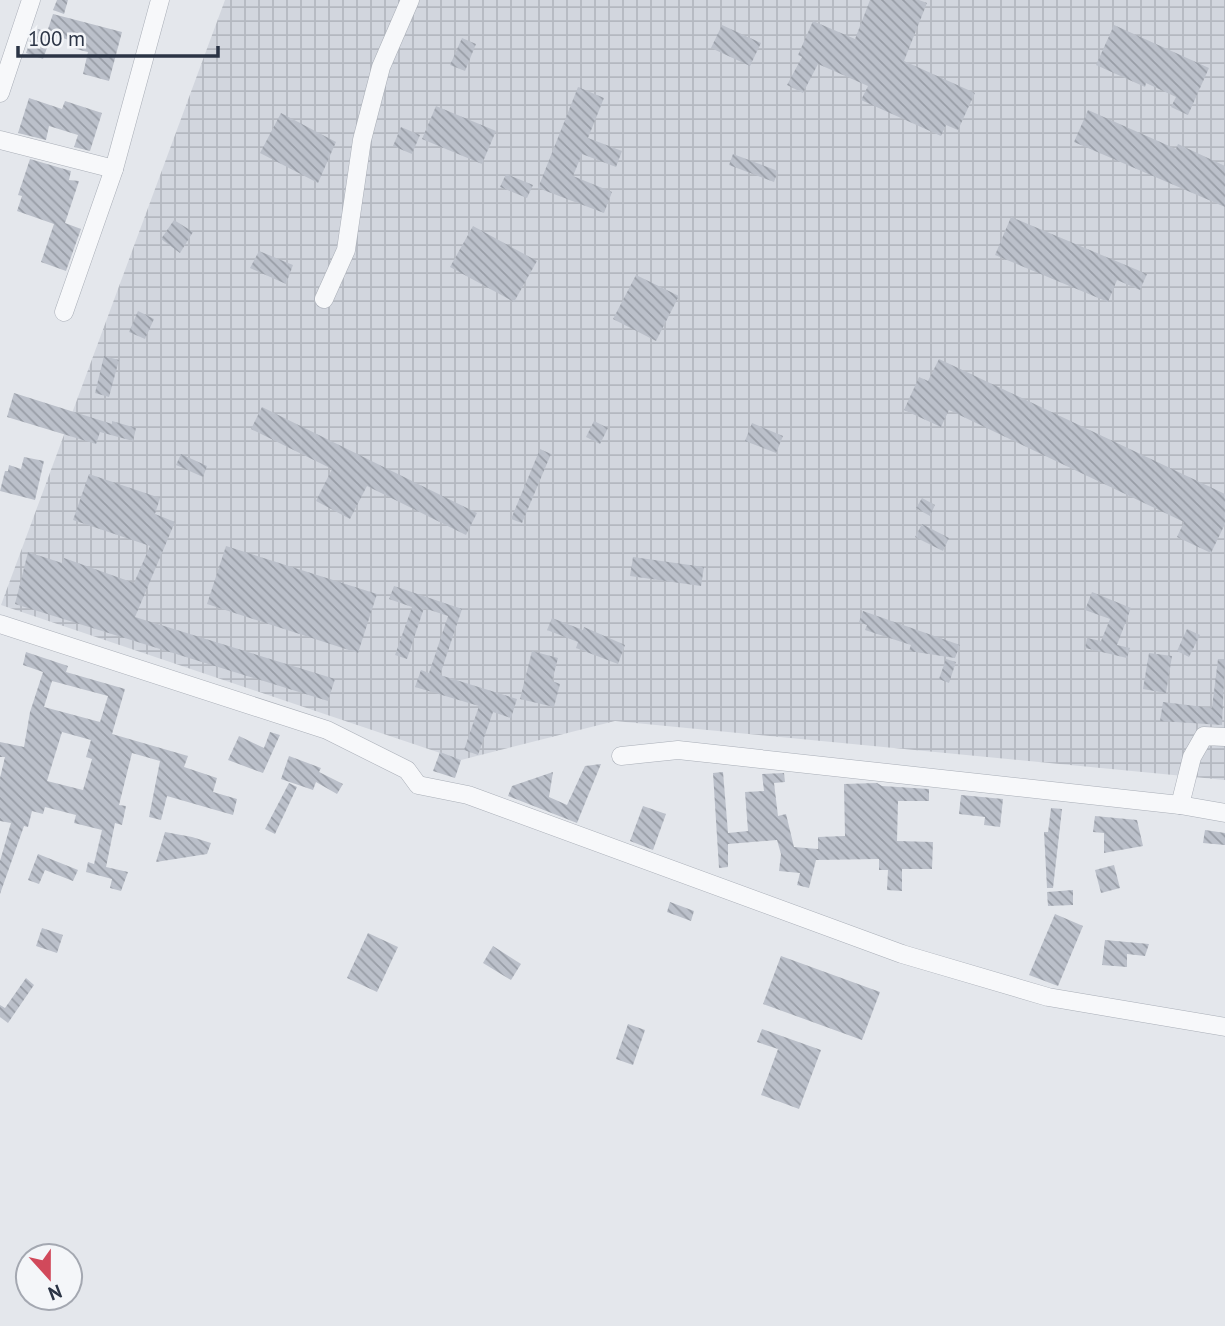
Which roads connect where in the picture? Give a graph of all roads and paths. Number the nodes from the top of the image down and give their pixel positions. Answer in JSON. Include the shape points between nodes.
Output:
{"nodes":[{"id":1,"x":31,"y":0,"type":"edge"},
{"id":2,"x":159,"y":0,"type":"edge"},
{"id":3,"x":410,"y":0,"type":"edge"},
{"id":4,"x":0,"y":93,"type":"edge"},
{"id":5,"x":0,"y":140,"type":"edge"},
{"id":6,"x":114,"y":169,"type":"junction"},
{"id":7,"x":324,"y":299,"type":"dead end"},
{"id":8,"x":64,"y":312,"type":"dead end"},
{"id":9,"x":0,"y":624,"type":"edge"},
{"id":10,"x":1225,"y":737,"type":"edge"},
{"id":11,"x":621,"y":756,"type":"dead end"},
{"id":12,"x":1180,"y":805,"type":"junction"},
{"id":13,"x":1225,"y":813,"type":"edge"},
{"id":14,"x":1225,"y":1027,"type":"edge"}],
"edges":[{"from":1,"to":4,"type":"street"},
{"from":2,"to":6,"type":"street"},
{"from":3,"to":7,"type":"street","via":[[381,67],[362,141],[346,250]]},
{"from":5,"to":6,"type":"street"},
{"from":6,"to":8,"type":"street"},
{"from":9,"to":14,"type":"street","via":[[327,730],[407,770],[418,785],[468,795],[902,954],[1048,997]]},
{"from":10,"to":12,"type":"street","via":[[1204,736],[1192,757]]},
{"from":11,"to":12,"type":"street","via":[[678,750]]},
{"from":12,"to":13,"type":"street"}]}
